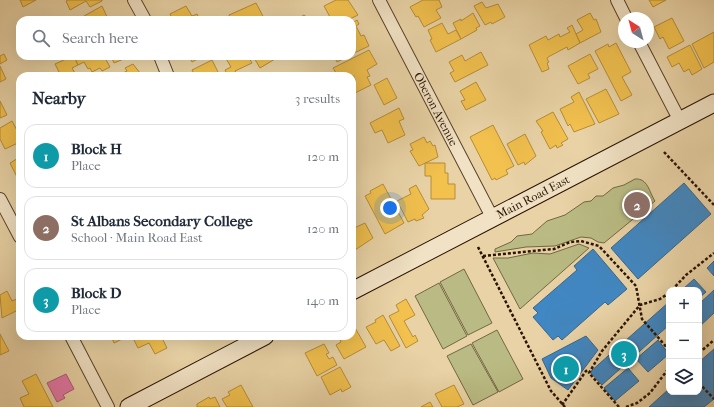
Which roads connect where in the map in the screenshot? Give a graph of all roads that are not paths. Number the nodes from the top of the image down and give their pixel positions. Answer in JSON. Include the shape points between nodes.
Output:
{"nodes":[{"id":1,"x":134,"y":0,"type":"edge"},
{"id":2,"x":379,"y":0,"type":"edge"},
{"id":3,"x":617,"y":0,"type":"edge"},
{"id":4,"x":623,"y":12,"type":"edge"},
{"id":5,"x":143,"y":16,"type":"edge"},
{"id":6,"x":642,"y":48,"type":"edge"},
{"id":7,"x":162,"y":60,"type":"edge"},
{"id":8,"x":166,"y":72,"type":"edge"},
{"id":9,"x":714,"y":103,"type":"edge"},
{"id":10,"x":680,"y":120,"type":"junction"},
{"id":11,"x":0,"y":199,"type":"edge"},
{"id":12,"x":492,"y":218,"type":"junction"},
{"id":13,"x":16,"y":229,"type":"edge"},
{"id":14,"x":356,"y":289,"type":"edge"},
{"id":15,"x":73,"y":340,"type":"edge"},
{"id":16,"x":254,"y":340,"type":"edge"},
{"id":17,"x":108,"y":407,"type":"edge"},
{"id":18,"x":129,"y":407,"type":"edge"}],
"edges":[{"from":1,"to":5,"type":"street"},
{"from":2,"to":12,"type":"street","name":"Oberon Avenue"},
{"from":3,"to":4,"type":"street"},
{"from":6,"to":10,"type":"street"},
{"from":7,"to":8,"type":"street"},
{"from":9,"to":10,"type":"main road","name":"Main Road East"},
{"from":10,"to":12,"type":"main road","name":"Main Road East"},
{"from":11,"to":13,"type":"street"},
{"from":12,"to":14,"type":"main road","name":"Main Road East"},
{"from":15,"to":17,"type":"street"},
{"from":16,"to":18,"type":"main road"}]}
